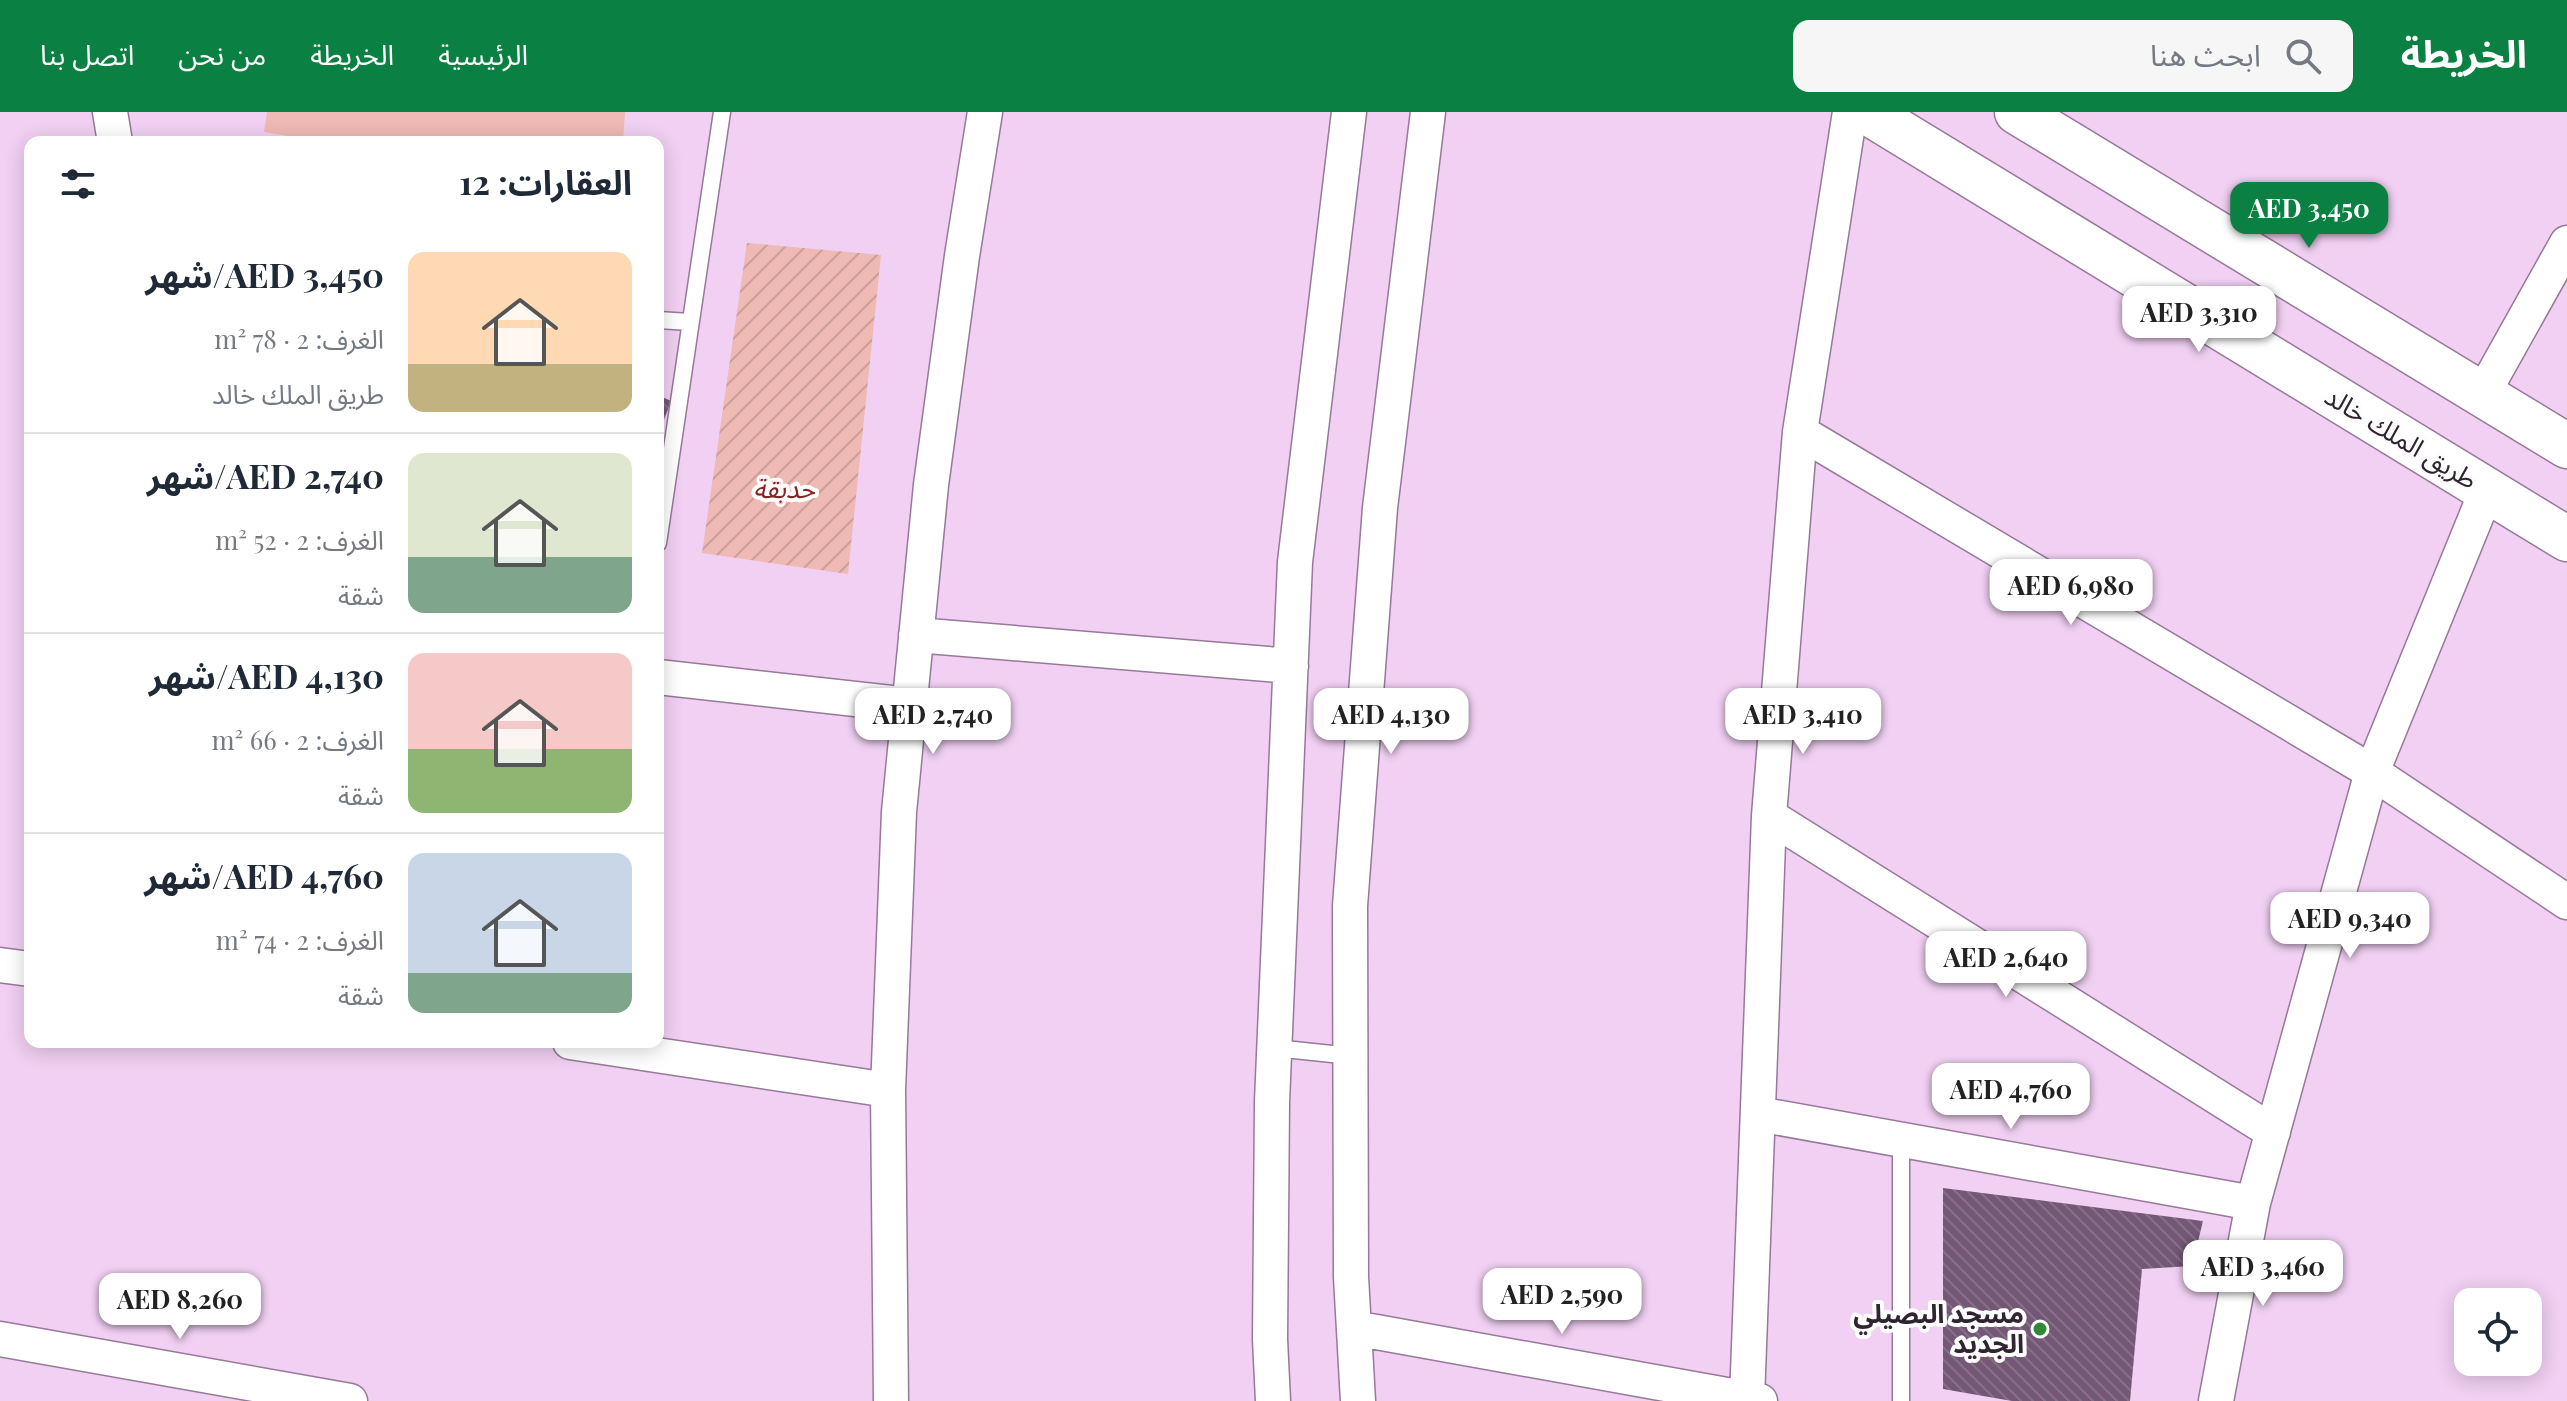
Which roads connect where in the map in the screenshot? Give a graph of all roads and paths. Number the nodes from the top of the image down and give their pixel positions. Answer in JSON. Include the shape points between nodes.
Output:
{"nodes":[{"id":1,"x":110,"y":112,"type":"edge"},
{"id":2,"x":722,"y":112,"type":"edge"},
{"id":3,"x":985,"y":112,"type":"edge"},
{"id":4,"x":1349,"y":112,"type":"edge"},
{"id":5,"x":1428,"y":112,"type":"edge"},
{"id":6,"x":1850,"y":112,"type":"edge"},
{"id":7,"x":1867,"y":112,"type":"edge"},
{"id":8,"x":2017,"y":112,"type":"edge"},
{"id":9,"x":114,"y":136,"type":"edge"},
{"id":10,"x":2567,"y":243,"type":"edge"},
{"id":11,"x":664,"y":320,"type":"edge"},
{"id":12,"x":690,"y":322,"type":"junction"},
{"id":13,"x":2482,"y":395,"type":"junction"},
{"id":14,"x":1800,"y":432,"type":"junction"},
{"id":15,"x":2567,"y":446,"type":"edge"},
{"id":16,"x":2487,"y":490,"type":"junction"},
{"id":17,"x":664,"y":502,"type":"edge"},
{"id":18,"x":2567,"y":539,"type":"edge"},
{"id":19,"x":916,"y":635,"type":"junction"},
{"id":20,"x":1291,"y":666,"type":"junction"},
{"id":21,"x":664,"y":678,"type":"edge"},
{"id":22,"x":909,"y":705,"type":"junction"},
{"id":23,"x":2372,"y":772,"type":"junction"},
{"id":24,"x":1769,"y":816,"type":"junction"},
{"id":25,"x":2567,"y":902,"type":"edge"},
{"id":26,"x":0,"y":965,"type":"edge"},
{"id":27,"x":24,"y":968,"type":"edge"},
{"id":28,"x":610,"y":1048,"type":"edge"},
{"id":29,"x":1275,"y":1048,"type":"junction"},
{"id":30,"x":1351,"y":1056,"type":"junction"},
{"id":31,"x":888,"y":1090,"type":"junction"},
{"id":32,"x":1758,"y":1114,"type":"junction"},
{"id":33,"x":2273,"y":1132,"type":"junction"},
{"id":34,"x":1901,"y":1140,"type":"junction"},
{"id":35,"x":2253,"y":1203,"type":"junction"},
{"id":36,"x":1354,"y":1328,"type":"junction"},
{"id":37,"x":0,"y":1339,"type":"edge"},
{"id":38,"x":1753,"y":1400,"type":"edge"},
{"id":39,"x":350,"y":1401,"type":"edge"},
{"id":40,"x":891,"y":1401,"type":"edge"},
{"id":41,"x":1273,"y":1401,"type":"edge"},
{"id":42,"x":1358,"y":1401,"type":"edge"},
{"id":43,"x":1901,"y":1401,"type":"edge"},
{"id":44,"x":2216,"y":1401,"type":"edge"}],
"edges":[{"from":1,"to":9,"type":"street"},
{"from":2,"to":12,"type":"lane"},
{"from":3,"to":19,"type":"street","via":[[935,455]]},
{"from":4,"to":20,"type":"street","via":[[1295,562]]},
{"from":5,"to":30,"type":"street","via":[[1380,508],[1350,906]]},
{"from":6,"to":14,"type":"street"},
{"from":7,"to":16,"type":"main road","name":"طريق الملك خالد"},
{"from":8,"to":13,"type":"main road"},
{"from":10,"to":13,"type":"street"},
{"from":11,"to":12,"type":"lane"},
{"from":12,"to":17,"type":"lane"},
{"from":13,"to":15,"type":"main road"},
{"from":14,"to":23,"type":"street"},
{"from":14,"to":24,"type":"street"},
{"from":16,"to":18,"type":"main road","name":"طريق الملك خالد"},
{"from":16,"to":23,"type":"street"},
{"from":19,"to":20,"type":"street"},
{"from":19,"to":22,"type":"street"},
{"from":20,"to":29,"type":"street"},
{"from":21,"to":22,"type":"street"},
{"from":22,"to":31,"type":"street","via":[[899,812]]},
{"from":23,"to":25,"type":"street"},
{"from":23,"to":33,"type":"street"},
{"from":24,"to":32,"type":"street"},
{"from":24,"to":33,"type":"street"},
{"from":26,"to":27,"type":"street"},
{"from":28,"to":31,"type":"street"},
{"from":29,"to":30,"type":"lane"},
{"from":29,"to":41,"type":"street"},
{"from":30,"to":36,"type":"street"},
{"from":31,"to":40,"type":"street"},
{"from":32,"to":34,"type":"street"},
{"from":32,"to":38,"type":"street"},
{"from":33,"to":35,"type":"street"},
{"from":34,"to":35,"type":"street"},
{"from":34,"to":43,"type":"lane"},
{"from":35,"to":44,"type":"street"},
{"from":36,"to":38,"type":"street"},
{"from":36,"to":42,"type":"street"},
{"from":37,"to":39,"type":"street"}]}
